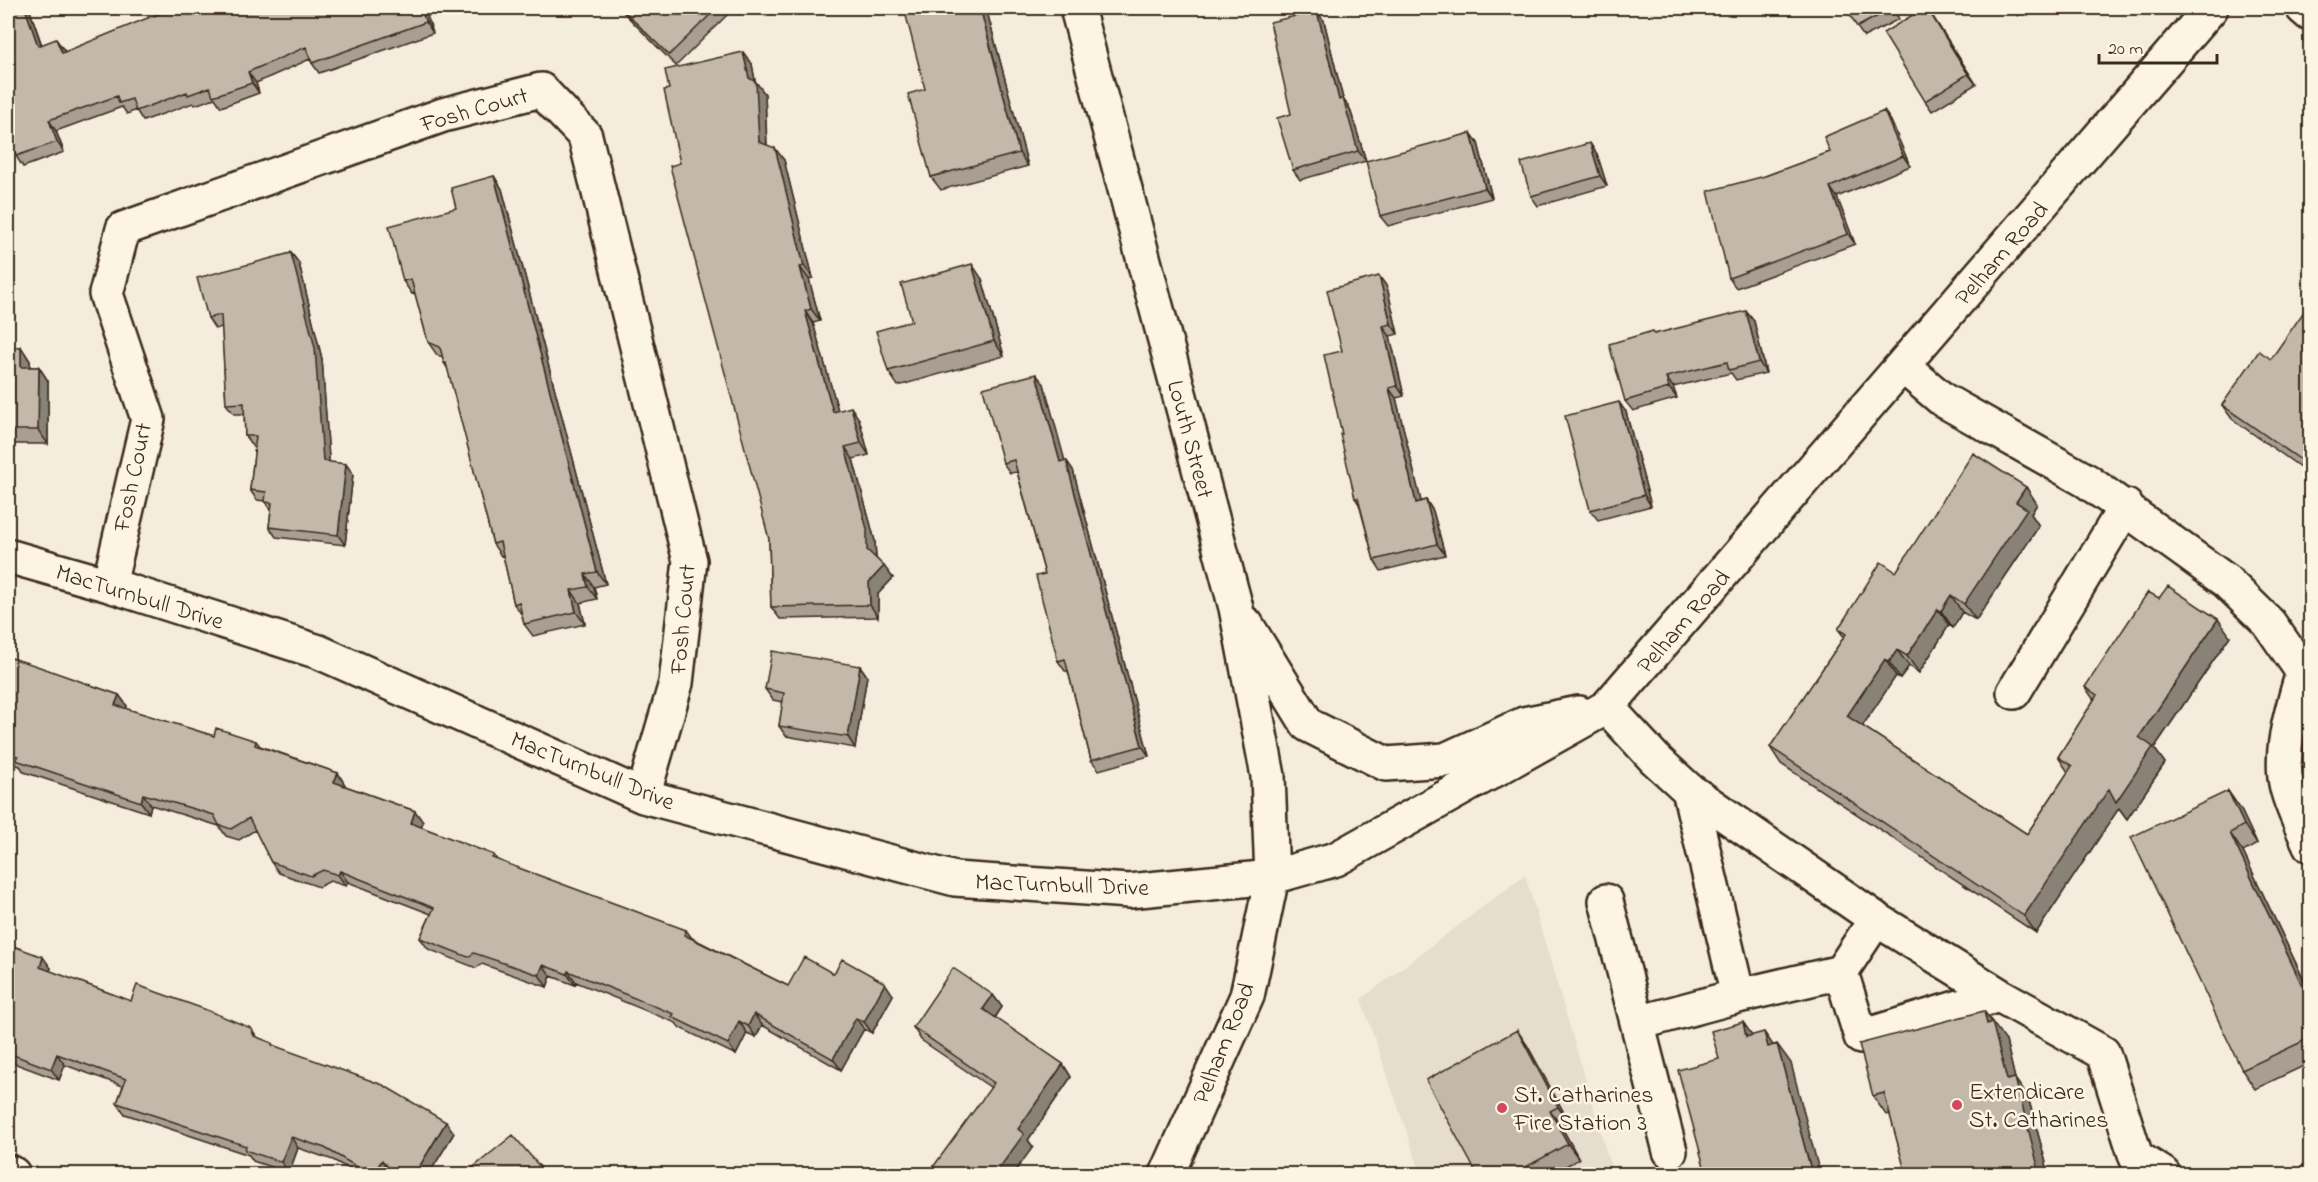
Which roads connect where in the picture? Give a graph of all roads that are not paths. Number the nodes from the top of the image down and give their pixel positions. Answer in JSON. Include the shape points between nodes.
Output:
{"nodes":[{"id":1,"x":1077,"y":8,"type":"edge"},
{"id":2,"x":2211,"y":8,"type":"edge"},
{"id":3,"x":2303,"y":8,"type":"edge"},
{"id":4,"x":2310,"y":14,"type":"edge"},
{"id":5,"x":1904,"y":367,"type":"junction"},
{"id":6,"x":2126,"y":506,"type":"junction"},
{"id":7,"x":8,"y":556,"type":"edge"},
{"id":8,"x":109,"y":585,"type":"junction"},
{"id":9,"x":1236,"y":608,"type":"junction"},
{"id":10,"x":2307,"y":674,"type":"edge"},
{"id":11,"x":2014,"y":692,"type":"dead end"},
{"id":12,"x":1607,"y":707,"type":"junction"},
{"id":13,"x":1689,"y":790,"type":"junction"},
{"id":14,"x":643,"y":796,"type":"junction"},
{"id":15,"x":2310,"y":845,"type":"edge"},
{"id":16,"x":1272,"y":877,"type":"junction"},
{"id":17,"x":1606,"y":901,"type":"dead end"},
{"id":18,"x":1876,"y":919,"type":"junction"},
{"id":19,"x":1841,"y":972,"type":"junction"},
{"id":20,"x":1999,"y":995,"type":"junction"},
{"id":21,"x":1738,"y":996,"type":"junction"},
{"id":22,"x":1638,"y":1023,"type":"junction"},
{"id":23,"x":1671,"y":1151,"type":"dead end"},
{"id":24,"x":8,"y":1172,"type":"edge"},
{"id":25,"x":13,"y":1174,"type":"edge"},
{"id":26,"x":1167,"y":1174,"type":"edge"},
{"id":27,"x":2163,"y":1174,"type":"edge"}],
"edges":[{"from":1,"to":9,"type":"main road","name":"Louth Street"},
{"from":2,"to":5,"type":"main road","name":"Pelham Road"},
{"from":3,"to":4,"type":"main road"},
{"from":5,"to":6,"type":"main road","via":[[1943,400],[2071,470]]},
{"from":5,"to":12,"type":"main road","name":"Pelham Road"},
{"from":6,"to":10,"type":"main road","via":[[2249,600]]},
{"from":6,"to":11,"type":"main road"},
{"from":7,"to":8,"type":"main road","name":"MacTurnbull Drive"},
{"from":8,"to":14,"type":"main road","name":"MacTurnbull Drive","via":[[319,652]]},
{"from":8,"to":14,"type":"main road","name":"Fosh Court","via":[[148,419],[106,294],[123,229],[443,115],[542,90],[585,136],[690,561],[676,683]]},
{"from":9,"to":12,"type":"main road","via":[[1308,725],[1386,764],[1445,760],[1524,724]]},
{"from":9,"to":16,"type":"main road","name":"Louth Street","via":[[1268,776]]},
{"from":10,"to":15,"type":"main road","via":[[2291,722],[2285,776],[2290,799]]},
{"from":12,"to":13,"type":"main road"},
{"from":12,"to":16,"type":"main road","name":"Pelham Road","via":[[1336,859]]},
{"from":13,"to":18,"type":"main road"},
{"from":13,"to":21,"type":"main road"},
{"from":14,"to":16,"type":"main road","name":"MacTurnbull Drive","via":[[955,879],[1129,891]]},
{"from":16,"to":26,"type":"main road","name":"Pelham Road","via":[[1247,996]]},
{"from":17,"to":22,"type":"main road"},
{"from":18,"to":19,"type":"main road"},
{"from":18,"to":20,"type":"main road"},
{"from":19,"to":20,"type":"main road","via":[[1861,1037]]},
{"from":19,"to":21,"type":"main road"},
{"from":20,"to":27,"type":"main road","via":[[2103,1053],[2136,1157]]},
{"from":21,"to":22,"type":"main road"},
{"from":22,"to":23,"type":"main road"},
{"from":24,"to":25,"type":"main road"}]}
